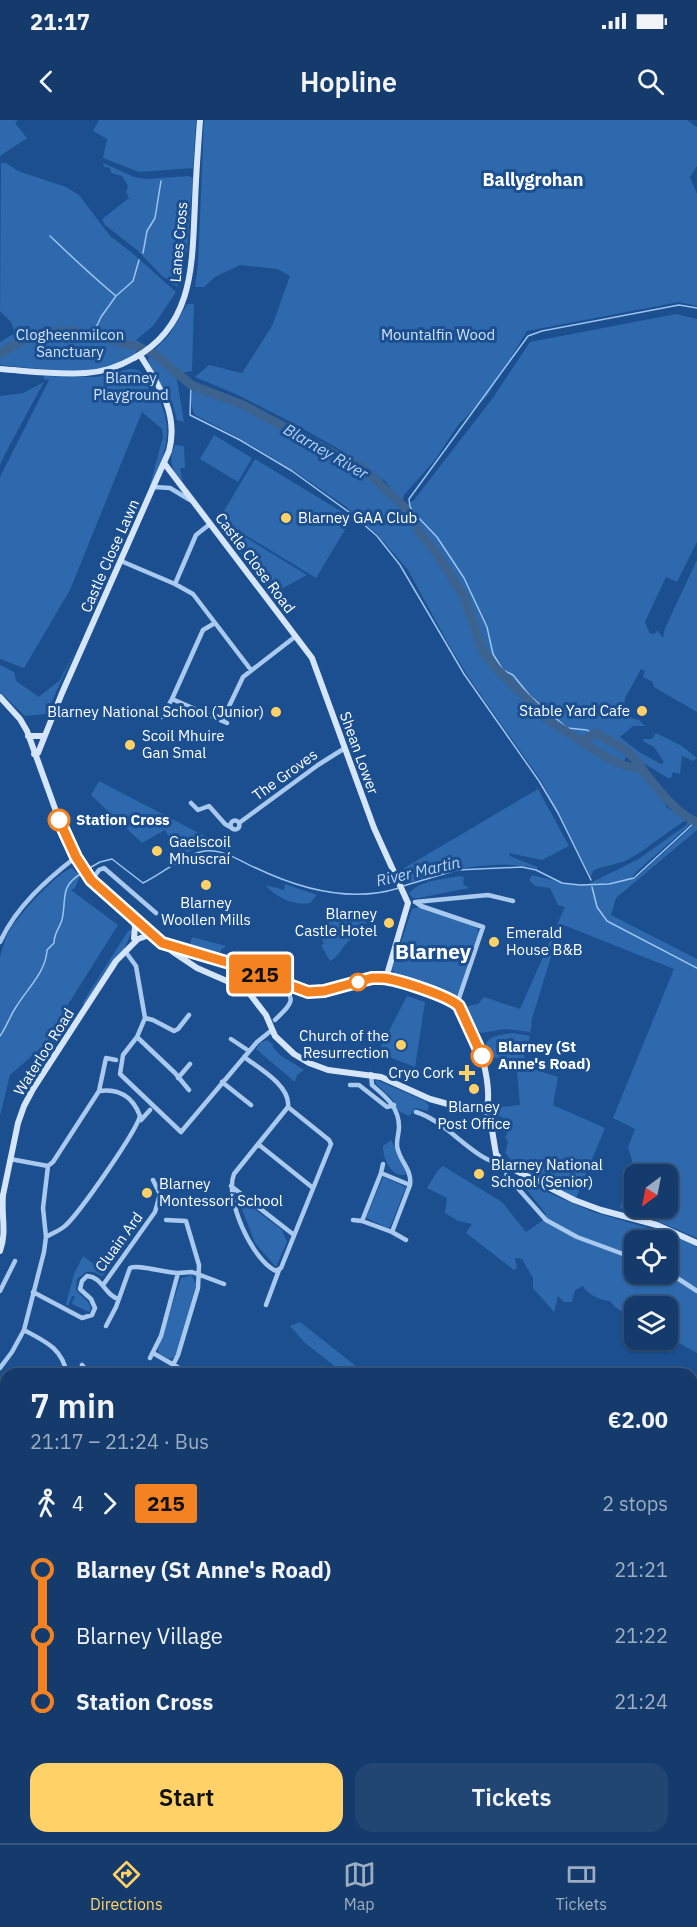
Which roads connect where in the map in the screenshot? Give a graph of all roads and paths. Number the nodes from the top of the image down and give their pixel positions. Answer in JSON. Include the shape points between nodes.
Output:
{"nodes":[{"id":1,"x":200,"y":120,"type":"edge"},
{"id":2,"x":142,"y":354,"type":"junction"},
{"id":3,"x":131,"y":360,"type":"junction"},
{"id":4,"x":146,"y":365,"type":"junction"},
{"id":5,"x":0,"y":369,"type":"edge"},
{"id":6,"x":164,"y":464,"type":"junction"},
{"id":7,"x":154,"y":487,"type":"junction"},
{"id":8,"x":195,"y":504,"type":"junction"},
{"id":9,"x":210,"y":524,"type":"junction"},
{"id":10,"x":121,"y":561,"type":"junction"},
{"id":11,"x":175,"y":584,"type":"junction"},
{"id":12,"x":215,"y":622,"type":"junction"},
{"id":13,"x":296,"y":636,"type":"junction"},
{"id":14,"x":251,"y":670,"type":"junction"},
{"id":15,"x":0,"y":697,"type":"edge"},
{"id":16,"x":172,"y":699,"type":"junction"},
{"id":17,"x":136,"y":709,"type":"dead end"},
{"id":18,"x":28,"y":736,"type":"junction"},
{"id":19,"x":44,"y":736,"type":"junction"},
{"id":20,"x":345,"y":748,"type":"junction"},
{"id":21,"x":34,"y":754,"type":"junction"},
{"id":22,"x":191,"y":803,"type":"dead end"},
{"id":23,"x":78,"y":860,"type":"junction"},
{"id":24,"x":89,"y":878,"type":"junction"},
{"id":25,"x":513,"y":901,"type":"dead end"},
{"id":26,"x":412,"y":902,"type":"junction"},
{"id":27,"x":156,"y":913,"type":"dead end"},
{"id":28,"x":133,"y":918,"type":"junction"},
{"id":29,"x":143,"y":927,"type":"junction"},
{"id":30,"x":152,"y":934,"type":"junction"},
{"id":31,"x":134,"y":938,"type":"junction"},
{"id":32,"x":0,"y":942,"type":"edge"},
{"id":33,"x":162,"y":943,"type":"junction"},
{"id":34,"x":126,"y":950,"type":"junction"},
{"id":35,"x":202,"y":955,"type":"junction"},
{"id":36,"x":215,"y":958,"type":"junction"},
{"id":37,"x":190,"y":964,"type":"junction"},
{"id":38,"x":197,"y":968,"type":"junction"},
{"id":39,"x":382,"y":978,"type":"junction"},
{"id":40,"x":280,"y":981,"type":"junction"},
{"id":41,"x":457,"y":1004,"type":"junction"},
{"id":42,"x":179,"y":1014,"type":"dead end"},
{"id":43,"x":145,"y":1018,"type":"junction"},
{"id":44,"x":274,"y":1020,"type":"dead end"},
{"id":45,"x":272,"y":1030,"type":"junction"},
{"id":46,"x":137,"y":1037,"type":"junction"},
{"id":47,"x":231,"y":1039,"type":"dead end"},
{"id":48,"x":249,"y":1051,"type":"junction"},
{"id":49,"x":244,"y":1057,"type":"junction"},
{"id":50,"x":116,"y":1060,"type":"dead end"},
{"id":51,"x":190,"y":1064,"type":"dead end"},
{"id":52,"x":371,"y":1074,"type":"junction"},
{"id":53,"x":178,"y":1078,"type":"junction"},
{"id":54,"x":222,"y":1082,"type":"junction"},
{"id":55,"x":350,"y":1084,"type":"dead end"},
{"id":56,"x":189,"y":1090,"type":"dead end"},
{"id":57,"x":99,"y":1091,"type":"junction"},
{"id":58,"x":251,"y":1105,"type":"dead end"},
{"id":59,"x":394,"y":1105,"type":"junction"},
{"id":60,"x":288,"y":1107,"type":"junction"},
{"id":61,"x":150,"y":1110,"type":"dead end"},
{"id":62,"x":486,"y":1111,"type":"junction"},
{"id":63,"x":416,"y":1112,"type":"dead end"},
{"id":64,"x":139,"y":1122,"type":"junction"},
{"id":65,"x":258,"y":1144,"type":"junction"},
{"id":66,"x":10,"y":1159,"type":"junction"},
{"id":67,"x":383,"y":1164,"type":"dead end"},
{"id":68,"x":505,"y":1165,"type":"junction"},
{"id":69,"x":48,"y":1166,"type":"junction"},
{"id":70,"x":381,"y":1173,"type":"junction"},
{"id":71,"x":153,"y":1180,"type":"dead end"},
{"id":72,"x":410,"y":1185,"type":"junction"},
{"id":73,"x":231,"y":1186,"type":"junction"},
{"id":74,"x":313,"y":1188,"type":"junction"},
{"id":75,"x":166,"y":1220,"type":"dead end"},
{"id":76,"x":353,"y":1220,"type":"dead end"},
{"id":77,"x":362,"y":1221,"type":"junction"},
{"id":78,"x":392,"y":1232,"type":"junction"},
{"id":79,"x":294,"y":1235,"type":"junction"},
{"id":80,"x":46,"y":1237,"type":"junction"},
{"id":81,"x":406,"y":1240,"type":"dead end"},
{"id":82,"x":697,"y":1243,"type":"edge"},
{"id":83,"x":0,"y":1251,"type":"edge"},
{"id":84,"x":624,"y":1254,"type":"edge"},
{"id":85,"x":15,"y":1261,"type":"dead end"},
{"id":86,"x":279,"y":1270,"type":"junction"},
{"id":87,"x":178,"y":1273,"type":"junction"},
{"id":88,"x":199,"y":1274,"type":"junction"},
{"id":89,"x":678,"y":1279,"type":"edge"},
{"id":90,"x":224,"y":1284,"type":"dead end"},
{"id":91,"x":103,"y":1285,"type":"junction"},
{"id":92,"x":0,"y":1291,"type":"edge"},
{"id":93,"x":697,"y":1291,"type":"edge"},
{"id":94,"x":33,"y":1292,"type":"junction"},
{"id":95,"x":119,"y":1299,"type":"junction"},
{"id":96,"x":267,"y":1305,"type":"dead end"},
{"id":97,"x":106,"y":1326,"type":"dead end"},
{"id":98,"x":24,"y":1330,"type":"junction"},
{"id":99,"x":153,"y":1353,"type":"junction"},
{"id":100,"x":150,"y":1358,"type":"dead end"},
{"id":101,"x":82,"y":1365,"type":"dead end"},
{"id":102,"x":173,"y":1365,"type":"junction"},
{"id":103,"x":0,"y":1368,"type":"edge"},
{"id":104,"x":66,"y":1368,"type":"edge"},
{"id":105,"x":85,"y":1368,"type":"edge"},
{"id":106,"x":179,"y":1368,"type":"edge"}],
"edges":[{"from":1,"to":2,"type":"street","name":"Lanes Cross","via":[[187,292],[176,318]]},
{"from":2,"to":3,"type":"street"},
{"from":2,"to":4,"type":"street","name":"Castle Close Lawn"},
{"from":3,"to":4,"type":"street"},
{"from":3,"to":5,"type":"street","via":[[87,373]]},
{"from":4,"to":6,"type":"street","name":"Castle Close Lawn","via":[[171,416],[171,442]]},
{"from":6,"to":7,"type":"street","name":"Castle Close Lawn"},
{"from":6,"to":8,"type":"street","name":"Castle Close Road"},
{"from":7,"to":8,"type":"street","name":"Castle Close Road","via":[[170,488]]},
{"from":7,"to":10,"type":"street","name":"Castle Close Lawn"},
{"from":8,"to":9,"type":"street","name":"Castle Close Road"},
{"from":9,"to":11,"type":"street","via":[[196,536]]},
{"from":9,"to":13,"type":"street","name":"Castle Close Road"},
{"from":10,"to":11,"type":"street"},
{"from":10,"to":19,"type":"street","name":"Castle Close Lawn"},
{"from":11,"to":12,"type":"street","via":[[193,594]]},
{"from":12,"to":14,"type":"street"},
{"from":12,"to":16,"type":"street","via":[[203,630]]},
{"from":13,"to":14,"type":"street"},
{"from":13,"to":20,"type":"street","name":"Shean Lower","via":[[312,658]]},
{"from":14,"to":16,"type":"street","via":[[243,677],[224,722]]},
{"from":15,"to":18,"type":"street","via":[[20,719]]},
{"from":16,"to":17,"type":"street","via":[[162,717]]},
{"from":18,"to":19,"type":"street"},
{"from":18,"to":21,"type":"street"},
{"from":19,"to":21,"type":"street","name":"Castle Close Lawn","via":[[38,753]]},
{"from":20,"to":22,"type":"street","name":"The Groves","via":[[239,823],[236,820],[232,825],[219,819],[209,806],[199,810]]},
{"from":20,"to":26,"type":"street","name":"Shean Lower","via":[[374,828]]},
{"from":21,"to":23,"type":"street"},
{"from":23,"to":24,"type":"street"},
{"from":23,"to":32,"type":"street","via":[[38,890],[17,913]]},
{"from":24,"to":27,"type":"street","via":[[104,868]]},
{"from":24,"to":28,"type":"street"},
{"from":25,"to":26,"type":"street","via":[[488,895]]},
{"from":26,"to":39,"type":"street"},
{"from":26,"to":41,"type":"street","via":[[483,927]]},
{"from":28,"to":29,"type":"street"},
{"from":28,"to":31,"type":"street"},
{"from":29,"to":30,"type":"street"},
{"from":29,"to":31,"type":"street","name":"Waterloo Road"},
{"from":30,"to":33,"type":"street"},
{"from":30,"to":34,"type":"street","name":"Waterloo Road","via":[[142,936]]},
{"from":31,"to":34,"type":"street","name":"Waterloo Road"},
{"from":33,"to":35,"type":"street"},
{"from":33,"to":37,"type":"street"},
{"from":34,"to":43,"type":"street","via":[[136,966]]},
{"from":34,"to":66,"type":"street","name":"Waterloo Road","via":[[33,1089],[24,1106]]},
{"from":35,"to":36,"type":"street"},
{"from":35,"to":37,"type":"street"},
{"from":36,"to":38,"type":"street","via":[[203,959]]},
{"from":36,"to":40,"type":"street"},
{"from":37,"to":38,"type":"street"},
{"from":38,"to":45,"type":"street","via":[[249,993]]},
{"from":39,"to":40,"type":"street","via":[[315,992]]},
{"from":39,"to":41,"type":"street"},
{"from":40,"to":44,"type":"street","via":[[291,1000]]},
{"from":41,"to":62,"type":"street","via":[[484,1060],[489,1099]]},
{"from":42,"to":43,"type":"street","via":[[187,1017],[174,1031]]},
{"from":43,"to":46,"type":"street"},
{"from":45,"to":48,"type":"street"},
{"from":45,"to":52,"type":"street","via":[[285,1047],[309,1063],[343,1073]]},
{"from":46,"to":53,"type":"street"},
{"from":46,"to":54,"type":"street","via":[[125,1049],[120,1074],[181,1132]]},
{"from":47,"to":48,"type":"street"},
{"from":48,"to":49,"type":"street"},
{"from":49,"to":54,"type":"street"},
{"from":49,"to":60,"type":"street","via":[[284,1088]]},
{"from":50,"to":57,"type":"street","via":[[106,1058]]},
{"from":51,"to":53,"type":"street"},
{"from":52,"to":59,"type":"street","via":[[372,1085]]},
{"from":52,"to":62,"type":"street","via":[[430,1099]]},
{"from":53,"to":56,"type":"street"},
{"from":54,"to":58,"type":"street"},
{"from":55,"to":59,"type":"street","via":[[359,1085],[387,1107]]},
{"from":57,"to":64,"type":"street","via":[[119,1091],[128,1097],[138,1110]]},
{"from":57,"to":69,"type":"street"},
{"from":59,"to":72,"type":"street","via":[[399,1128],[396,1145],[409,1169]]},
{"from":60,"to":65,"type":"street"},
{"from":60,"to":74,"type":"street","via":[[331,1142]]},
{"from":61,"to":64,"type":"street"},
{"from":62,"to":68,"type":"street","via":[[496,1154]]},
{"from":63,"to":68,"type":"street","via":[[441,1124],[494,1164]]},
{"from":64,"to":80,"type":"street","via":[[66,1225]]},
{"from":65,"to":73,"type":"street","via":[[234,1173]]},
{"from":65,"to":74,"type":"street"},
{"from":66,"to":69,"type":"street"},
{"from":66,"to":83,"type":"street","name":"Waterloo Road","via":[[1,1209],[4,1239]]},
{"from":67,"to":70,"type":"street"},
{"from":68,"to":82,"type":"street","via":[[574,1200],[657,1225]]},
{"from":68,"to":84,"type":"street","via":[[507,1176],[546,1220],[568,1233]]},
{"from":69,"to":80,"type":"street","via":[[43,1208]]},
{"from":70,"to":72,"type":"street"},
{"from":70,"to":77,"type":"street"},
{"from":71,"to":91,"type":"street","name":"Cluain Ard","via":[[160,1194],[155,1212]]},
{"from":72,"to":78,"type":"street"},
{"from":73,"to":79,"type":"street"},
{"from":73,"to":86,"type":"street","via":[[251,1245],[273,1270]]},
{"from":74,"to":79,"type":"street"},
{"from":75,"to":88,"type":"street","name":"Cluain Ard","via":[[186,1221]]},
{"from":76,"to":77,"type":"street"},
{"from":77,"to":78,"type":"street"},
{"from":78,"to":81,"type":"street"},
{"from":79,"to":86,"type":"street"},
{"from":80,"to":94,"type":"street"},
{"from":85,"to":92,"type":"street"},
{"from":86,"to":96,"type":"street"},
{"from":87,"to":88,"type":"street","name":"Cluain Ard"},
{"from":87,"to":95,"type":"street","name":"Cluain Ard","via":[[132,1266],[126,1272]]},
{"from":87,"to":99,"type":"street"},
{"from":88,"to":90,"type":"street","name":"Cluain Ard"},
{"from":88,"to":102,"type":"street","name":"Cluain Ard"},
{"from":89,"to":93,"type":"street"},
{"from":91,"to":94,"type":"street","name":"Cluain Ard","via":[[91,1276],[82,1281],[80,1289],[95,1308],[92,1315],[82,1318]]},
{"from":91,"to":95,"type":"street","name":"Cluain Ard","via":[[113,1298]]},
{"from":94,"to":98,"type":"street"},
{"from":95,"to":97,"type":"street","name":"Cluain Ard"},
{"from":98,"to":103,"type":"street"},
{"from":98,"to":104,"type":"street","via":[[55,1348]]},
{"from":99,"to":100,"type":"street"},
{"from":99,"to":102,"type":"street"},
{"from":101,"to":105,"type":"street"},
{"from":102,"to":106,"type":"street"}]}
